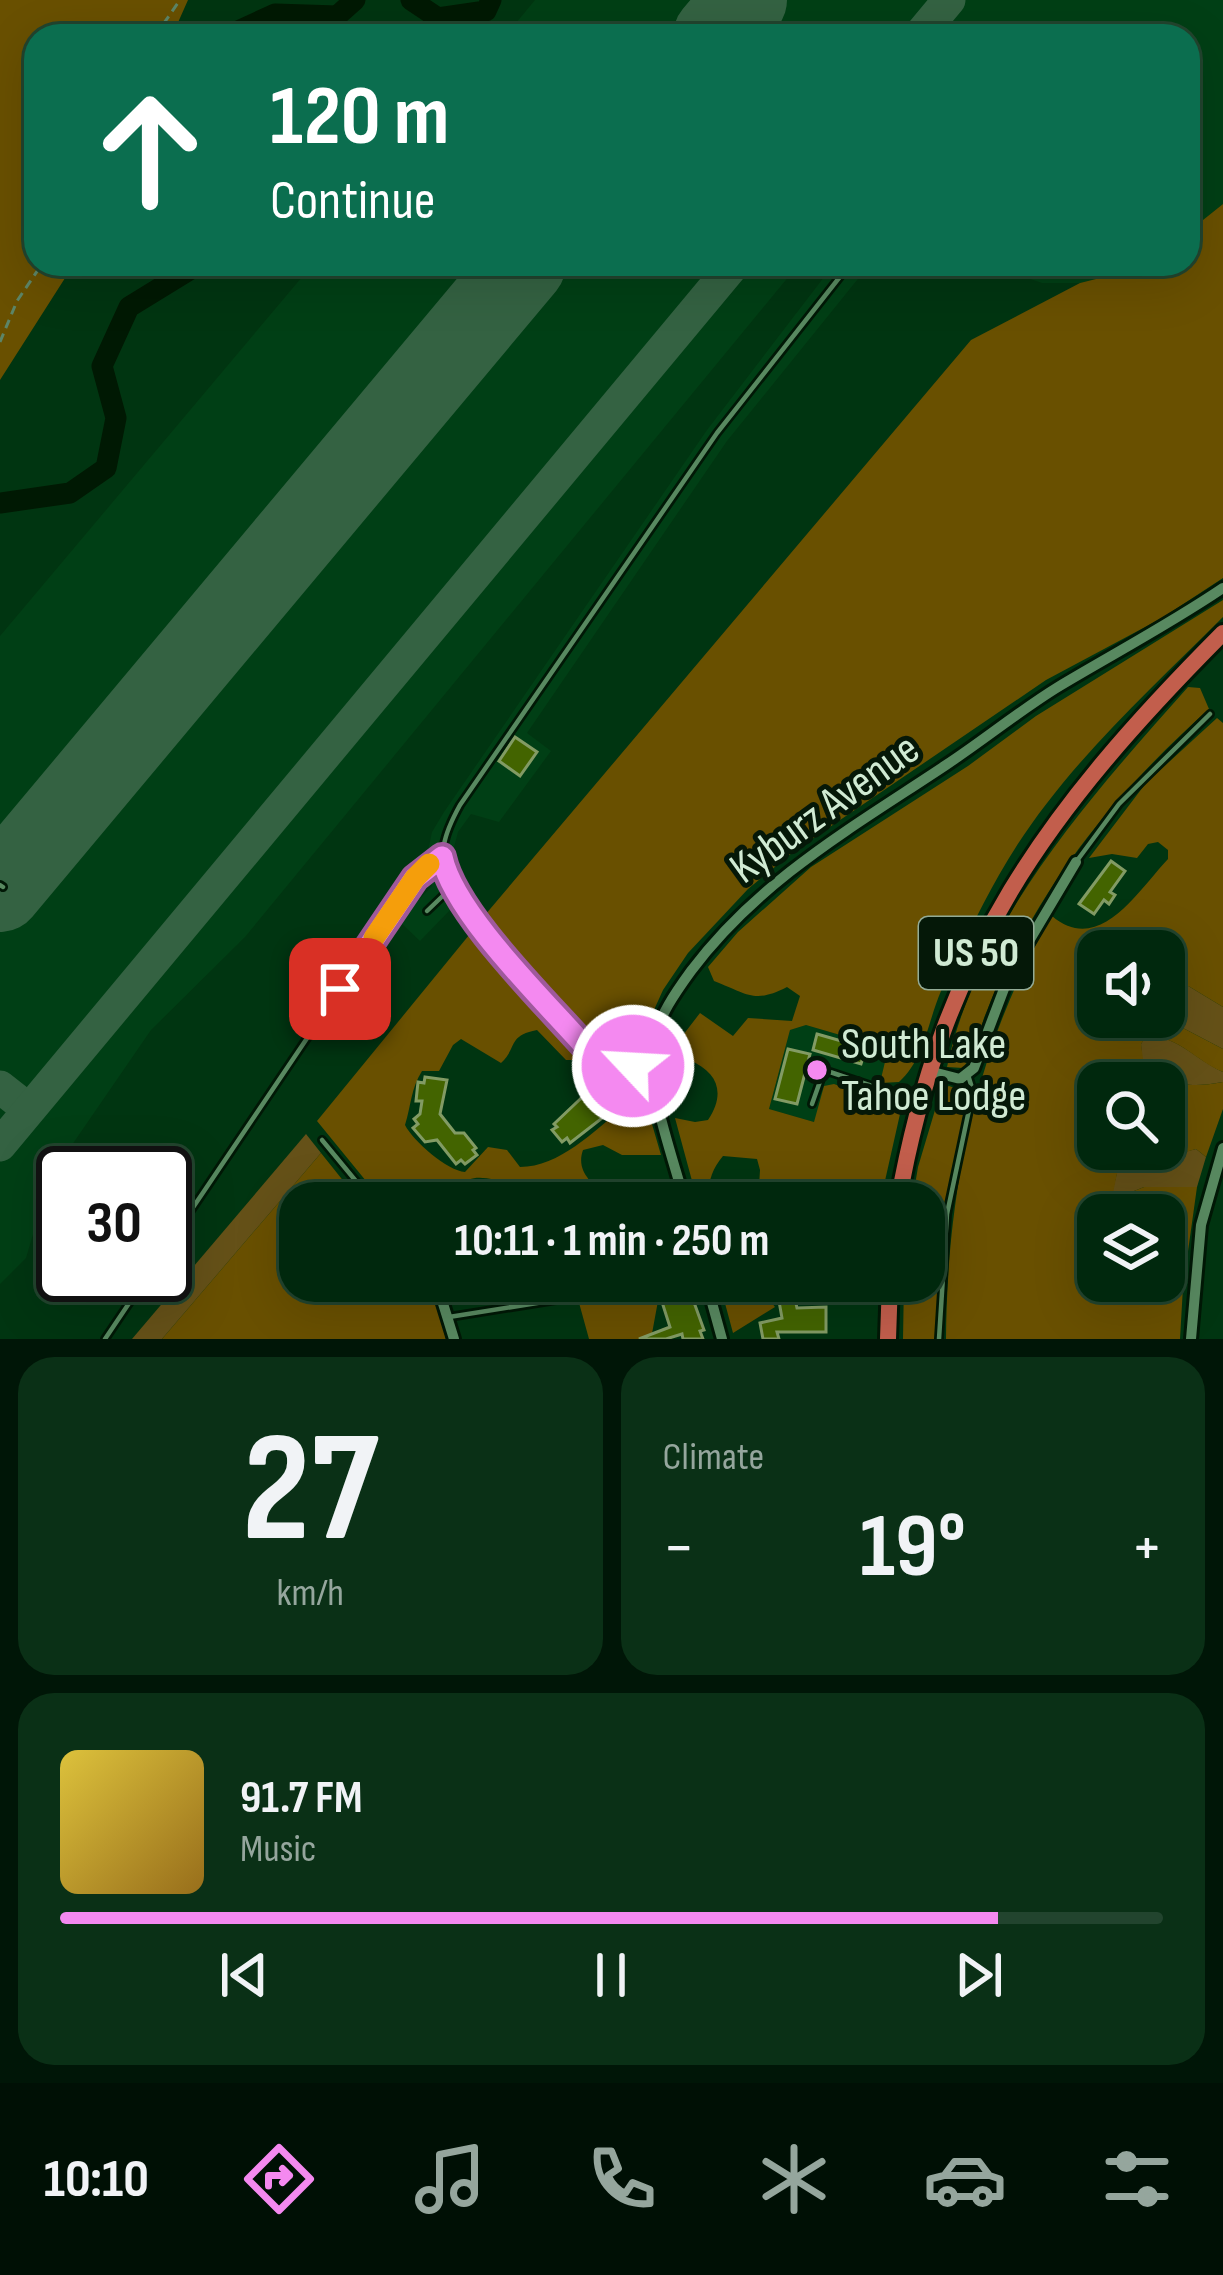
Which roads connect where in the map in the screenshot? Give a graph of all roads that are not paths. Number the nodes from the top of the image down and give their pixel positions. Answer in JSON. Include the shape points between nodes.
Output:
{"nodes":[{"id":1,"x":841,"y":276,"type":"edge"},
{"id":2,"x":1223,"y":588,"type":"edge"},
{"id":3,"x":1223,"y":633,"type":"edge"},
{"id":4,"x":1210,"y":714,"type":"dead end"},
{"id":5,"x":442,"y":857,"type":"junction"},
{"id":6,"x":1076,"y":862,"type":"joint"},
{"id":7,"x":452,"y":886,"type":"junction"},
{"id":8,"x":427,"y":911,"type":"dead end"},
{"id":9,"x":588,"y":1050,"type":"joint"},
{"id":10,"x":650,"y":1064,"type":"junction"},
{"id":11,"x":928,"y":1071,"type":"junction"},
{"id":12,"x":968,"y":1075,"type":"junction"},
{"id":13,"x":919,"y":1102,"type":"junction"},
{"id":14,"x":812,"y":1104,"type":"dead end"},
{"id":15,"x":322,"y":1140,"type":"dead end"},
{"id":16,"x":1223,"y":1148,"type":"edge"},
{"id":17,"x":357,"y":1182,"type":"edge"},
{"id":18,"x":681,"y":1182,"type":"edge"},
{"id":19,"x":902,"y":1182,"type":"edge"},
{"id":20,"x":192,"y":1209,"type":"edge"},
{"id":21,"x":130,"y":1302,"type":"edge"},
{"id":22,"x":443,"y":1302,"type":"edge"},
{"id":23,"x":543,"y":1302,"type":"edge"},
{"id":24,"x":712,"y":1302,"type":"edge"},
{"id":25,"x":889,"y":1302,"type":"edge"},
{"id":26,"x":448,"y":1317,"type":"junction"},
{"id":27,"x":105,"y":1339,"type":"edge"},
{"id":28,"x":454,"y":1339,"type":"edge"},
{"id":29,"x":722,"y":1339,"type":"edge"},
{"id":30,"x":887,"y":1339,"type":"edge"},
{"id":31,"x":939,"y":1339,"type":"edge"},
{"id":32,"x":1191,"y":1339,"type":"edge"}],
"edges":[{"from":1,"to":5,"type":"lane","via":[[717,433],[500,746],[448,826]]},
{"from":2,"to":10,"type":"street","name":"Kyburz Avenue","via":[[1029,705],[766,889],[679,988]]},
{"from":3,"to":11,"type":"highway","number":"US 50","via":[[1095,768],[1034,851],[984,935]]},
{"from":4,"to":6,"type":"lane","via":[[1119,804]]},
{"from":5,"to":7,"type":"lane"},
{"from":5,"to":20,"type":"lane","via":[[415,878]]},
{"from":6,"to":12,"type":"street","via":[[1010,973]]},
{"from":7,"to":8,"type":"lane"},
{"from":7,"to":9,"type":"lane"},
{"from":9,"to":10,"type":"street","via":[[614,1063]]},
{"from":10,"to":18,"type":"street"},
{"from":11,"to":12,"type":"street"},
{"from":11,"to":13,"type":"highway","number":"US 50"},
{"from":12,"to":31,"type":"lane","via":[[973,1090],[947,1214]]},
{"from":13,"to":14,"type":"lane","via":[[823,1072]]},
{"from":13,"to":19,"type":"highway","number":"US 50"},
{"from":15,"to":17,"type":"lane"},
{"from":16,"to":32,"type":"street","via":[[1201,1225]]},
{"from":21,"to":27,"type":"lane"},
{"from":22,"to":26,"type":"street"},
{"from":23,"to":26,"type":"lane"},
{"from":24,"to":29,"type":"street"},
{"from":25,"to":30,"type":"highway"},
{"from":26,"to":28,"type":"street"}]}
